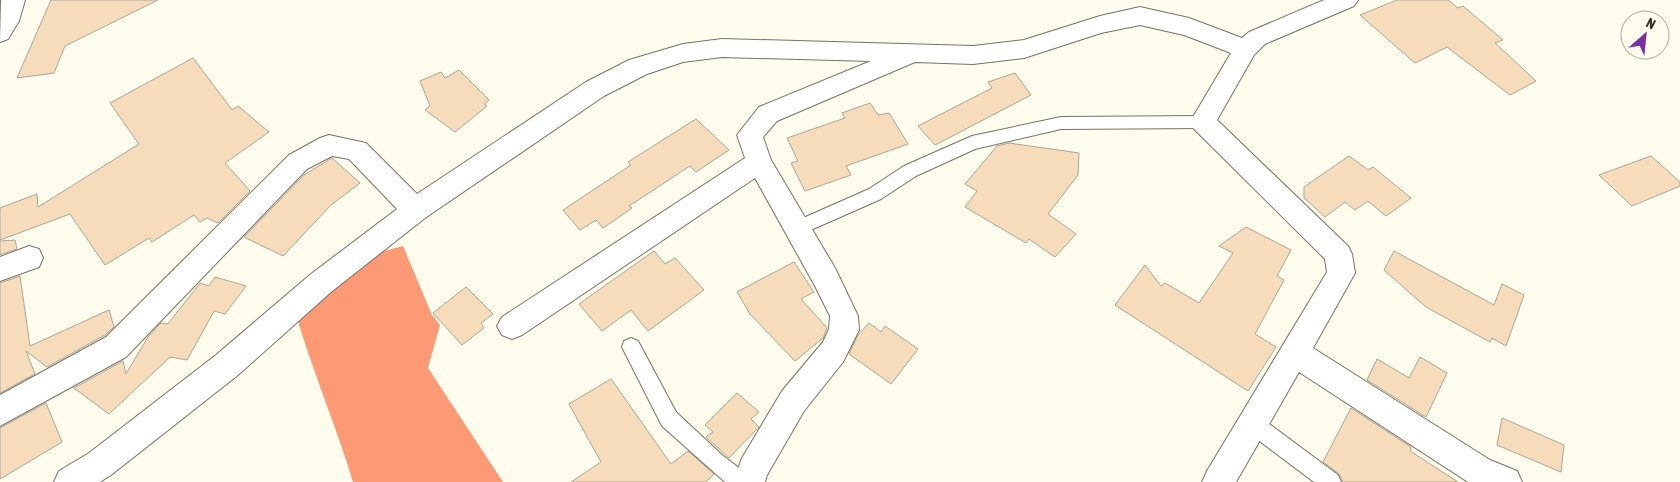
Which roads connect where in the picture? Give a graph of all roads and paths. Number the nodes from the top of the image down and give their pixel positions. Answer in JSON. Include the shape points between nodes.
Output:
{"nodes":[{"id":1,"x":1346,"y":0,"type":"edge"},
{"id":2,"x":1245,"y":48,"type":"junction"},
{"id":3,"x":917,"y":53,"type":"junction"},
{"id":4,"x":1203,"y":122,"type":"junction"},
{"id":5,"x":759,"y":162,"type":"junction"},
{"id":6,"x":415,"y":210,"type":"junction"},
{"id":7,"x":798,"y":228,"type":"junction"},
{"id":8,"x":29,"y":258,"type":"dead end"},
{"id":9,"x":0,"y":269,"type":"edge"},
{"id":10,"x":512,"y":326,"type":"dead end"},
{"id":11,"x":631,"y":347,"type":"dead end"},
{"id":12,"x":1294,"y":353,"type":"junction"},
{"id":13,"x":0,"y":411,"type":"edge"},
{"id":14,"x":1252,"y":424,"type":"junction"},
{"id":15,"x":70,"y":482,"type":"edge"},
{"id":16,"x":747,"y":482,"type":"edge"},
{"id":17,"x":1218,"y":482,"type":"edge"},
{"id":18,"x":1331,"y":482,"type":"edge"},
{"id":19,"x":1506,"y":482,"type":"edge"}],
"edges":[{"from":1,"to":2,"type":"street","via":[[1257,38]]},
{"from":2,"to":3,"type":"street","via":[[1189,27],[1140,16],[1024,49],[973,55]]},
{"from":2,"to":4,"type":"street"},
{"from":3,"to":5,"type":"street","via":[[768,114],[750,135]]},
{"from":3,"to":6,"type":"street","via":[[722,48],[683,53],[638,67],[595,89]]},
{"from":4,"to":7,"type":"lane","via":[[1061,123],[972,143],[910,171],[875,194]]},
{"from":4,"to":12,"type":"street","via":[[1338,254],[1341,273]]},
{"from":5,"to":7,"type":"street"},
{"from":5,"to":10,"type":"street"},
{"from":6,"to":13,"type":"street","via":[[357,150],[329,145],[298,162],[116,347]]},
{"from":6,"to":15,"type":"street","via":[[321,283],[205,382],[100,464]]},
{"from":7,"to":16,"type":"street","via":[[844,316],[844,330],[833,352],[775,430]]},
{"from":8,"to":9,"type":"street"},
{"from":11,"to":16,"type":"lane","via":[[669,419],[737,479]]},
{"from":12,"to":14,"type":"street"},
{"from":12,"to":19,"type":"street","via":[[1479,471]]},
{"from":14,"to":17,"type":"street"},
{"from":14,"to":18,"type":"lane"}]}
